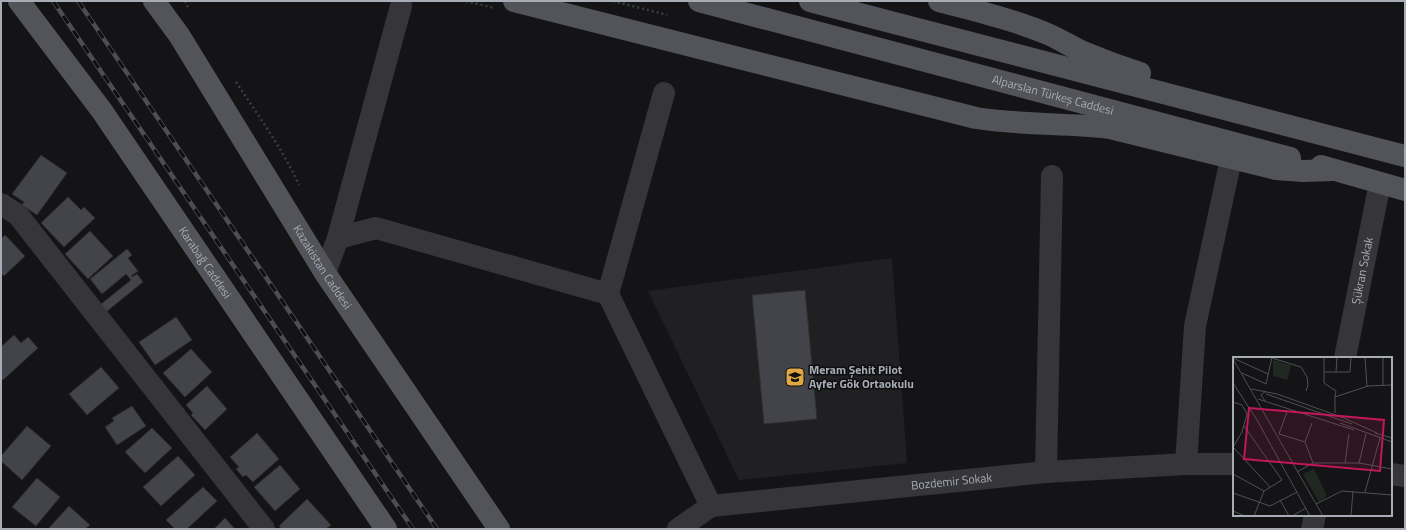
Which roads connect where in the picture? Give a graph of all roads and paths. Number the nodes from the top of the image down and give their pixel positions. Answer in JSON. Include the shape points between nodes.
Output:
{"nodes":[{"id":1,"x":19,"y":1,"type":"edge"},
{"id":2,"x":154,"y":1,"type":"edge"},
{"id":3,"x":168,"y":1,"type":"edge"},
{"id":4,"x":514,"y":1,"type":"edge"},
{"id":5,"x":699,"y":1,"type":"edge"},
{"id":6,"x":810,"y":1,"type":"edge"},
{"id":7,"x":939,"y":1,"type":"edge"},
{"id":8,"x":401,"y":6,"type":"dead end"},
{"id":9,"x":179,"y":35,"type":"junction"},
{"id":10,"x":664,"y":93,"type":"dead end"},
{"id":11,"x":1340,"y":139,"type":"junction"},
{"id":12,"x":1405,"y":156,"type":"edge"},
{"id":13,"x":1231,"y":158,"type":"junction"},
{"id":14,"x":1334,"y":170,"type":"junction"},
{"id":15,"x":1052,"y":176,"type":"dead end"},
{"id":16,"x":1380,"y":183,"type":"junction"},
{"id":17,"x":1405,"y":190,"type":"edge"},
{"id":18,"x":1,"y":204,"type":"edge"},
{"id":19,"x":338,"y":238,"type":"junction"},
{"id":20,"x":325,"y":273,"type":"junction"},
{"id":21,"x":608,"y":294,"type":"junction"},
{"id":22,"x":1345,"y":357,"type":"edge"},
{"id":23,"x":1186,"y":464,"type":"junction"},
{"id":24,"x":1233,"y":464,"type":"edge"},
{"id":25,"x":1046,"y":472,"type":"junction"},
{"id":26,"x":1392,"y":474,"type":"edge"},
{"id":27,"x":1405,"y":476,"type":"edge"},
{"id":28,"x":711,"y":506,"type":"junction"},
{"id":29,"x":1315,"y":516,"type":"edge"},
{"id":30,"x":264,"y":529,"type":"edge"},
{"id":31,"x":386,"y":529,"type":"edge"},
{"id":32,"x":499,"y":529,"type":"edge"},
{"id":33,"x":678,"y":529,"type":"edge"},
{"id":34,"x":1312,"y":529,"type":"edge"}],
"edges":[{"from":1,"to":31,"type":"main road","name":"Karabağ Caddesi","via":[[102,111]]},
{"from":2,"to":9,"type":"main road","name":"Kazakistan Caddesi"},
{"from":3,"to":9,"type":"main road"},
{"from":4,"to":13,"type":"main road","via":[[976,118],[1110,128]]},
{"from":5,"to":14,"type":"main road","name":"Alparslan Türkeş Caddesi"},
{"from":6,"to":11,"type":"main road"},
{"from":7,"to":11,"type":"main road","via":[[1021,24],[1147,76],[1286,112],[1315,124]]},
{"from":8,"to":19,"type":"street"},
{"from":9,"to":20,"type":"main road","name":"Kazakistan Caddesi"},
{"from":10,"to":21,"type":"street"},
{"from":11,"to":12,"type":"main road"},
{"from":13,"to":14,"type":"main road","via":[[1276,169]]},
{"from":13,"to":23,"type":"street","via":[[1195,326]]},
{"from":14,"to":16,"type":"main road","name":"Alparslan Türkeş Caddesi"},
{"from":15,"to":25,"type":"street"},
{"from":16,"to":17,"type":"main road","name":"Alparslan Türkeş Caddesi"},
{"from":16,"to":22,"type":"street","name":"Şükran Sokak"},
{"from":18,"to":30,"type":"street","via":[[18,215]]},
{"from":19,"to":20,"type":"street"},
{"from":19,"to":21,"type":"street","via":[[376,228]]},
{"from":20,"to":32,"type":"main road","name":"Kazakistan Caddesi"},
{"from":21,"to":28,"type":"street"},
{"from":23,"to":24,"type":"street","name":"Bozdemir Sokak"},
{"from":23,"to":25,"type":"street","name":"Bozdemir Sokak"},
{"from":25,"to":28,"type":"street","name":"Bozdemir Sokak"},
{"from":26,"to":27,"type":"street"},
{"from":28,"to":33,"type":"street","name":"Bozdemir Sokak"},
{"from":29,"to":34,"type":"street"}]}
